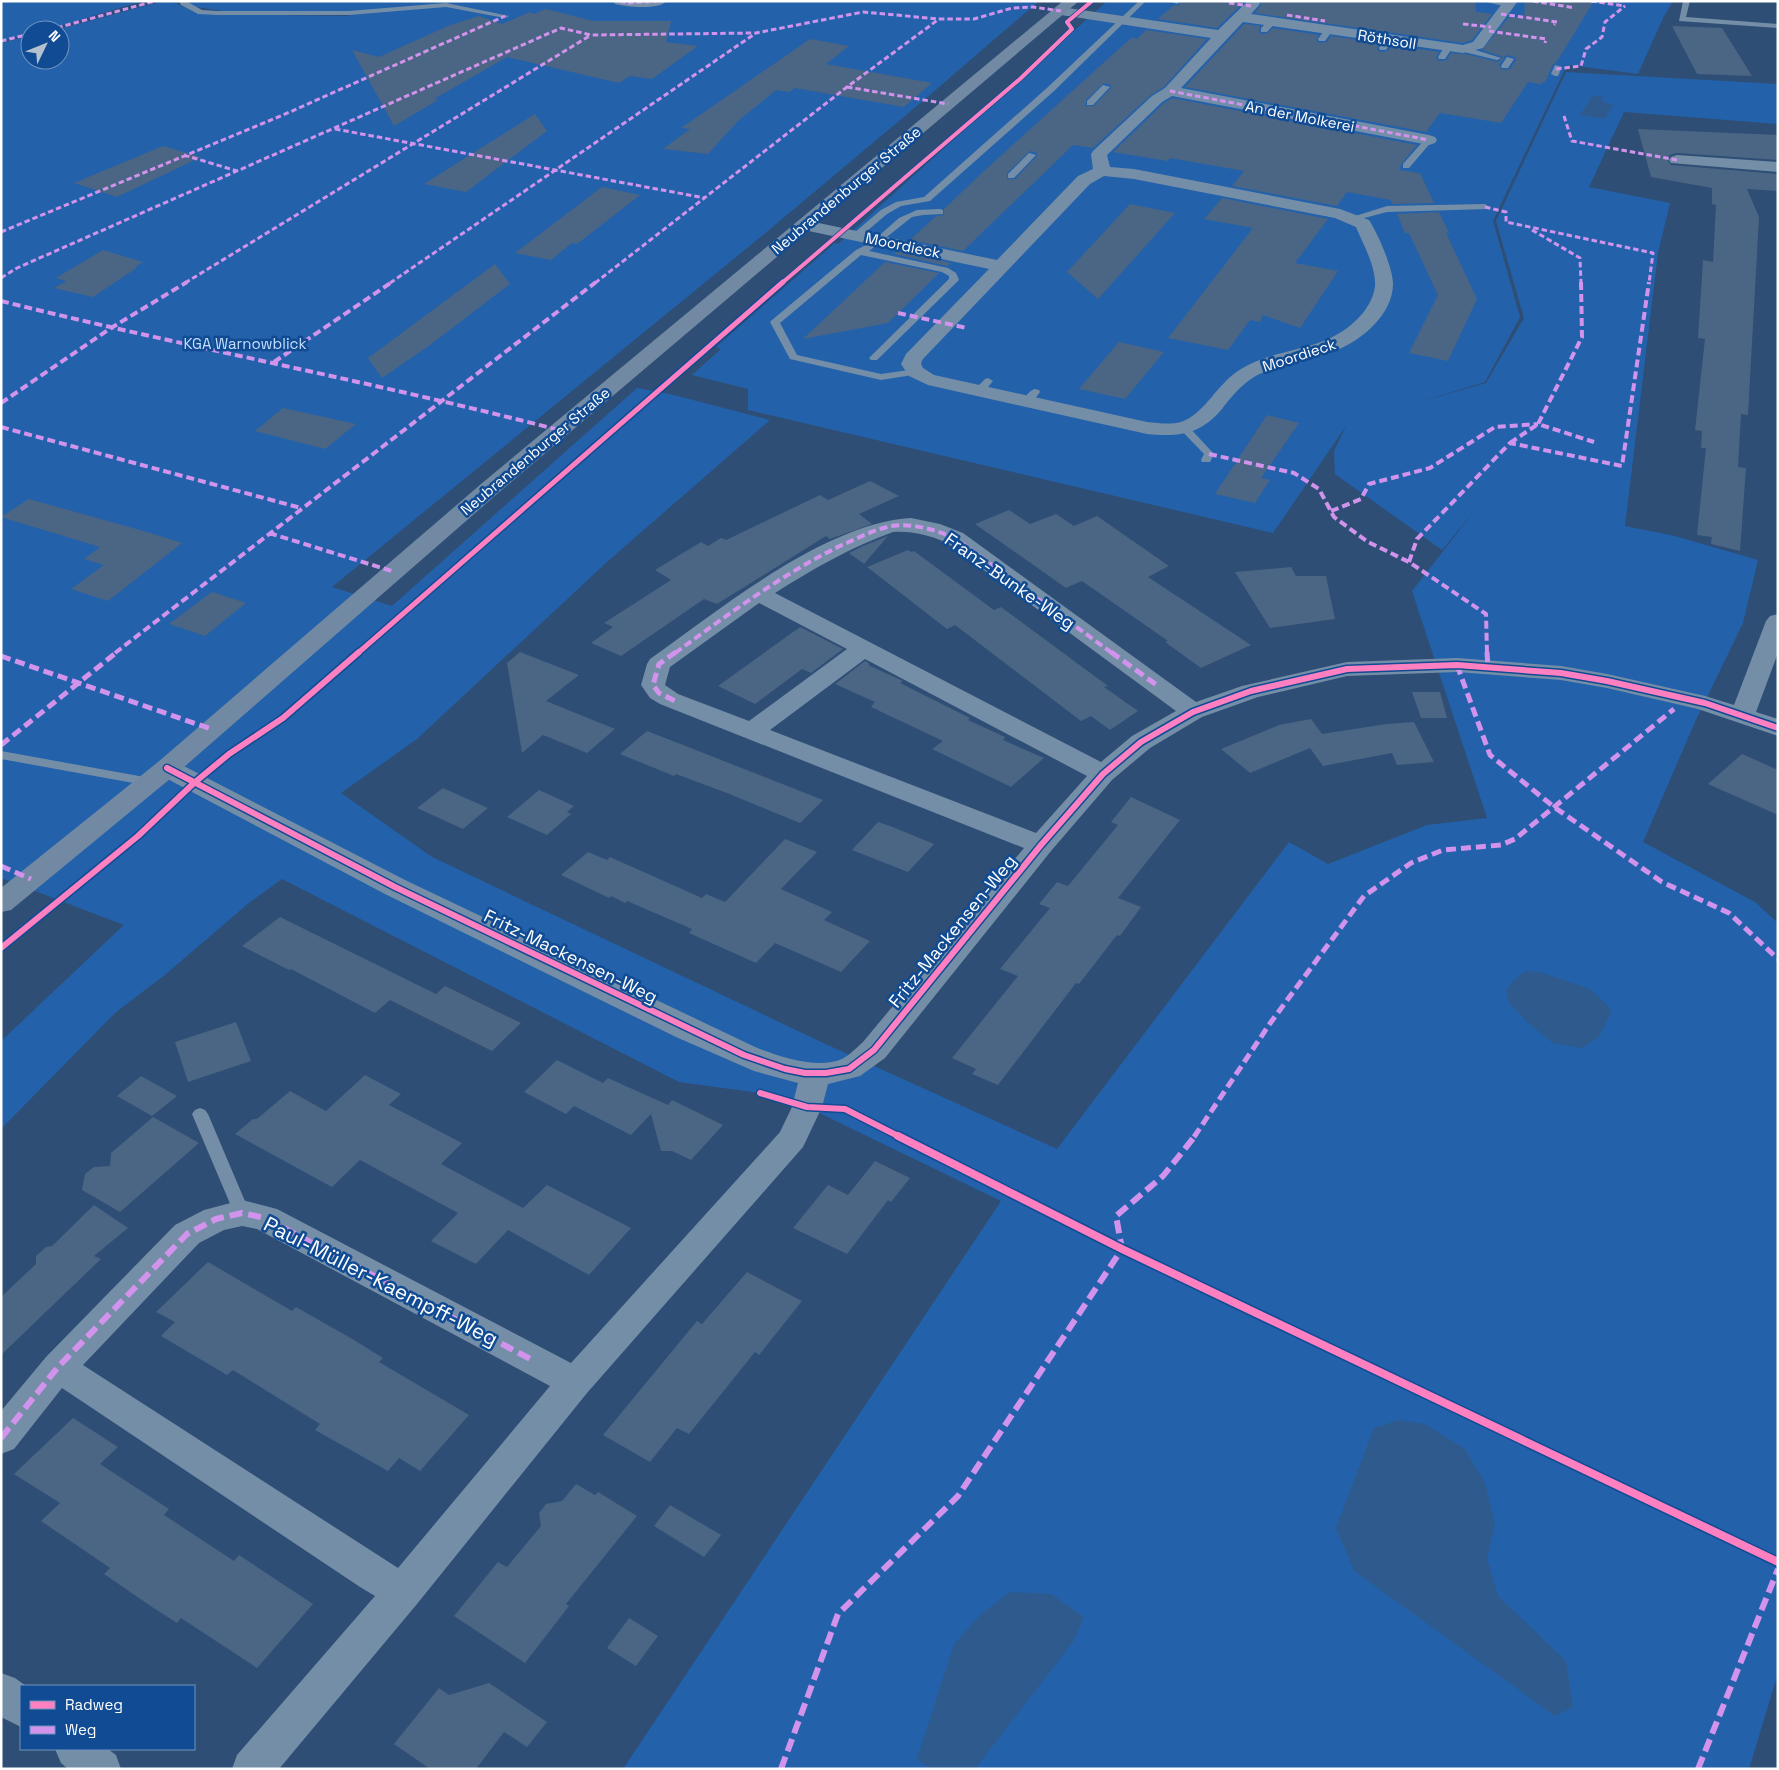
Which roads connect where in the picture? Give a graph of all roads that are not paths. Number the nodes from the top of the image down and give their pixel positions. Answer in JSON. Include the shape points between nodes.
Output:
{"nodes":[{"id":1,"x":182,"y":1,"type":"edge"},
{"id":2,"x":620,"y":1,"type":"edge"},
{"id":3,"x":660,"y":1,"type":"edge"},
{"id":4,"x":1143,"y":1,"type":"edge"},
{"id":5,"x":1172,"y":1,"type":"edge"},
{"id":6,"x":1256,"y":1,"type":"edge"},
{"id":7,"x":1485,"y":1,"type":"edge"},
{"id":8,"x":1687,"y":1,"type":"edge"},
{"id":9,"x":1177,"y":2,"type":"edge"},
{"id":10,"x":1509,"y":3,"type":"edge"},
{"id":11,"x":1067,"y":6,"type":"edge"},
{"id":12,"x":505,"y":16,"type":"dead end"},
{"id":13,"x":1241,"y":17,"type":"junction"},
{"id":14,"x":1124,"y":20,"type":"junction"},
{"id":15,"x":1778,"y":26,"type":"edge"},
{"id":16,"x":1221,"y":35,"type":"junction"},
{"id":17,"x":1463,"y":49,"type":"junction"},
{"id":18,"x":1502,"y":61,"type":"dead end"},
{"id":19,"x":1106,"y":87,"type":"dead end"},
{"id":20,"x":1170,"y":91,"type":"junction"},
{"id":21,"x":1090,"y":103,"type":"dead end"},
{"id":22,"x":1429,"y":140,"type":"joint"},
{"id":23,"x":1032,"y":155,"type":"dead end"},
{"id":24,"x":1677,"y":160,"type":"dead end"},
{"id":25,"x":1406,"y":166,"type":"dead end"},
{"id":26,"x":1778,"y":167,"type":"edge"},
{"id":27,"x":1102,"y":171,"type":"junction"},
{"id":28,"x":1011,"y":176,"type":"dead end"},
{"id":29,"x":1484,"y":207,"type":"dead end"},
{"id":30,"x":940,"y":212,"type":"dead end"},
{"id":31,"x":1353,"y":218,"type":"junction"},
{"id":32,"x":804,"y":225,"type":"junction"},
{"id":33,"x":880,"y":240,"type":"junction"},
{"id":34,"x":858,"y":244,"type":"junction"},
{"id":35,"x":1002,"y":266,"type":"junction"},
{"id":36,"x":874,"y":358,"type":"dead end"},
{"id":37,"x":916,"y":372,"type":"junction"},
{"id":38,"x":1184,"y":428,"type":"junction"},
{"id":39,"x":1206,"y":460,"type":"dead end"},
{"id":40,"x":758,"y":594,"type":"junction"},
{"id":41,"x":1778,"y":621,"type":"edge"},
{"id":42,"x":863,"y":648,"type":"junction"},
{"id":43,"x":1193,"y":712,"type":"junction"},
{"id":44,"x":1742,"y":714,"type":"junction"},
{"id":45,"x":1778,"y":728,"type":"edge"},
{"id":46,"x":752,"y":731,"type":"junction"},
{"id":47,"x":1,"y":755,"type":"edge"},
{"id":48,"x":1103,"y":774,"type":"junction"},
{"id":49,"x":158,"y":775,"type":"junction"},
{"id":50,"x":1042,"y":845,"type":"junction"},
{"id":51,"x":1,"y":903,"type":"edge"},
{"id":52,"x":814,"y":1074,"type":"junction"},
{"id":53,"x":200,"y":1114,"type":"dead end"},
{"id":54,"x":242,"y":1213,"type":"junction"},
{"id":55,"x":58,"y":1367,"type":"junction"},
{"id":56,"x":575,"y":1382,"type":"junction"},
{"id":57,"x":1,"y":1438,"type":"edge"},
{"id":58,"x":403,"y":1591,"type":"junction"},
{"id":59,"x":1,"y":1692,"type":"edge"},
{"id":60,"x":20,"y":1706,"type":"edge"},
{"id":61,"x":76,"y":1750,"type":"edge"},
{"id":62,"x":101,"y":1769,"type":"edge"},
{"id":63,"x":252,"y":1769,"type":"edge"}],
"edges":[{"from":1,"to":12,"type":"lane","via":[[190,9],[217,13],[349,13],[446,5]]},
{"from":2,"to":3,"type":"street"},
{"from":4,"to":14,"type":"lane"},
{"from":5,"to":9,"type":"lane"},
{"from":6,"to":13,"type":"street"},
{"from":7,"to":10,"type":"lane"},
{"from":8,"to":15,"type":"lane","via":[[1682,19]]},
{"from":10,"to":17,"type":"street","via":[[1478,45]]},
{"from":11,"to":14,"type":"street"},
{"from":11,"to":32,"type":"main road","name":"Neubrandenburger Straße"},
{"from":13,"to":16,"type":"street"},
{"from":13,"to":17,"type":"street","name":"Röthsoll","via":[[1269,26],[1441,52]]},
{"from":14,"to":16,"type":"street"},
{"from":14,"to":34,"type":"lane","via":[[927,199],[900,204],[884,212]]},
{"from":16,"to":20,"type":"street"},
{"from":17,"to":18,"type":"lane"},
{"from":19,"to":21,"type":"lane"},
{"from":20,"to":22,"type":"street","name":"An der Molkerei"},
{"from":20,"to":27,"type":"street","via":[[1157,99],[1099,154]]},
{"from":22,"to":25,"type":"lane"},
{"from":23,"to":28,"type":"lane"},
{"from":24,"to":26,"type":"street"},
{"from":27,"to":31,"type":"street","via":[[1134,174]]},
{"from":27,"to":35,"type":"street","via":[[1084,180]]},
{"from":29,"to":31,"type":"lane","via":[[1387,209]]},
{"from":30,"to":33,"type":"lane","via":[[916,213],[906,217]]},
{"from":31,"to":38,"type":"street","name":"Moordieck","via":[[1363,224],[1384,281],[1379,304],[1366,324],[1332,345],[1260,366],[1246,374],[1200,421]]},
{"from":32,"to":34,"type":"street","name":"Moordieck"},
{"from":32,"to":49,"type":"main road","name":"Neubrandenburger Straße"},
{"from":33,"to":34,"type":"street","name":"Moordieck"},
{"from":33,"to":35,"type":"street","name":"Moordieck"},
{"from":34,"to":36,"type":"lane","via":[[945,270],[953,275],[954,280]]},
{"from":34,"to":37,"type":"lane","via":[[775,322],[793,357],[881,377]]},
{"from":35,"to":37,"type":"street","via":[[913,358]]},
{"from":37,"to":38,"type":"street","name":"Moordieck","via":[[928,379],[984,386],[1146,428]]},
{"from":38,"to":39,"type":"lane","via":[[1209,454]]},
{"from":40,"to":42,"type":"street"},
{"from":40,"to":43,"type":"street","name":"Franz-Bunke-Weg","via":[[813,559],[864,534],[911,525],[932,530],[955,538]]},
{"from":40,"to":46,"type":"street","name":"Franz-Bunke-Weg","via":[[659,664],[654,685],[669,699]]},
{"from":41,"to":44,"type":"street"},
{"from":42,"to":46,"type":"street"},
{"from":42,"to":48,"type":"street"},
{"from":43,"to":44,"type":"street","name":"Fritz-Mackensen-Weg","via":[[1250,691],[1347,669],[1457,665],[1561,673],[1705,702]]},
{"from":43,"to":48,"type":"street","name":"Fritz-Mackensen-Weg","via":[[1141,742]]},
{"from":44,"to":45,"type":"street","name":"Fritz-Mackensen-Weg"},
{"from":46,"to":50,"type":"street","name":"Franz-Bunke-Weg"},
{"from":47,"to":49,"type":"lane"},
{"from":48,"to":50,"type":"street","name":"Fritz-Mackensen-Weg"},
{"from":49,"to":51,"type":"main road","name":"Neubrandenburger Straße"},
{"from":49,"to":52,"type":"street","name":"Fritz-Mackensen-Weg","via":[[730,1048],[778,1067]]},
{"from":50,"to":52,"type":"street","name":"Fritz-Mackensen-Weg","via":[[874,1050],[847,1070]]},
{"from":52,"to":56,"type":"street","via":[[808,1108],[792,1139]]},
{"from":53,"to":54,"type":"lane"},
{"from":54,"to":55,"type":"street","name":"Paul-Müller-Kaempff-Weg","via":[[216,1219],[187,1234]]},
{"from":54,"to":56,"type":"street","name":"Paul-Müller-Kaempff-Weg","via":[[265,1218]]},
{"from":55,"to":57,"type":"street","name":"Paul-Müller-Kaempff-Weg"},
{"from":55,"to":58,"type":"street","via":[[373,1575]]},
{"from":56,"to":58,"type":"street"},
{"from":58,"to":63,"type":"street"},
{"from":59,"to":60,"type":"street"},
{"from":61,"to":62,"type":"street"}]}
